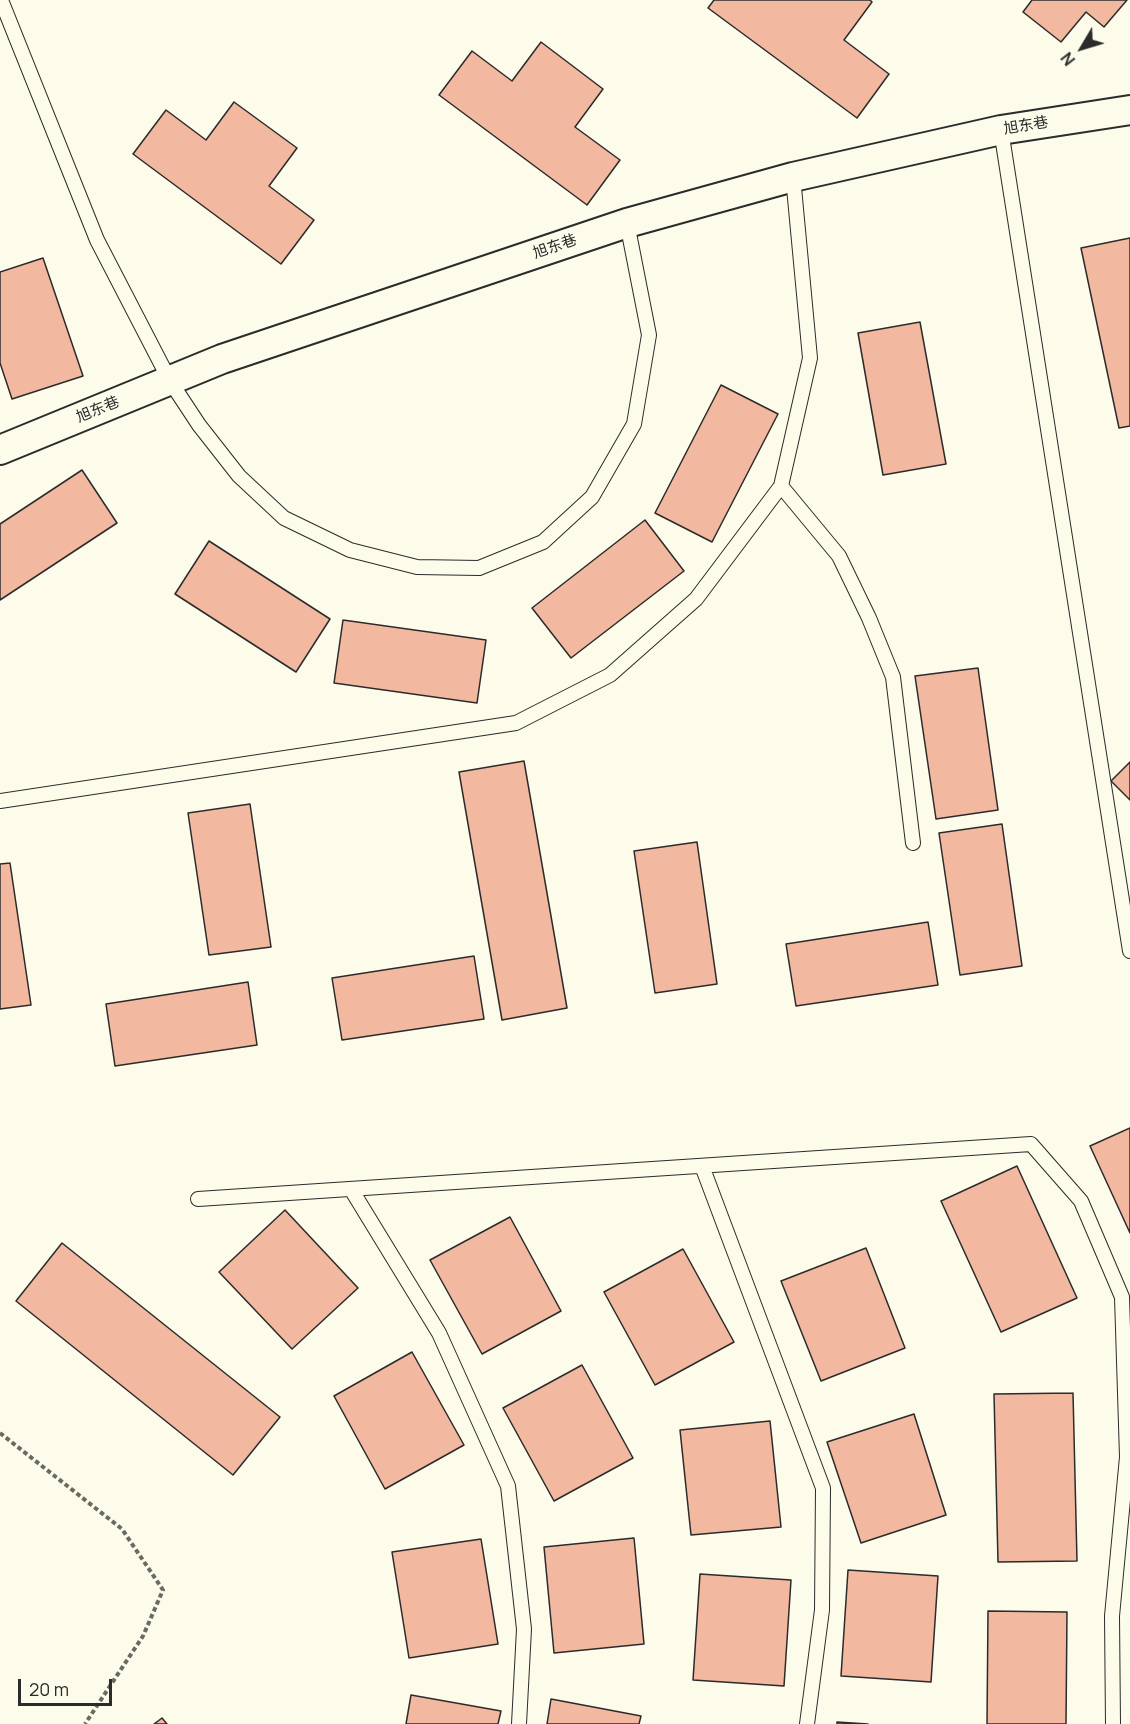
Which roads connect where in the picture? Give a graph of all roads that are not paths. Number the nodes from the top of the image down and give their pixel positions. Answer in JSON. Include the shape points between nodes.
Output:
{"nodes":[{"id":1,"x":1,"y":0,"type":"edge"},
{"id":2,"x":1130,"y":110,"type":"edge"},
{"id":3,"x":1001,"y":130,"type":"junction"},
{"id":4,"x":794,"y":177,"type":"junction"},
{"id":5,"x":627,"y":223,"type":"junction"},
{"id":6,"x":170,"y":381,"type":"junction"},
{"id":7,"x":0,"y":450,"type":"edge"},
{"id":8,"x":782,"y":486,"type":"junction"},
{"id":9,"x":0,"y":801,"type":"edge"},
{"id":10,"x":913,"y":843,"type":"dead end"},
{"id":11,"x":1130,"y":951,"type":"edge"},
{"id":12,"x":702,"y":1166,"type":"junction"},
{"id":13,"x":351,"y":1188,"type":"junction"},
{"id":14,"x":198,"y":1199,"type":"dead end"},
{"id":15,"x":519,"y":1724,"type":"edge"},
{"id":16,"x":807,"y":1724,"type":"edge"},
{"id":17,"x":1113,"y":1724,"type":"edge"}],
"edges":[{"from":1,"to":6,"type":"lane","via":[[97,240]]},
{"from":2,"to":3,"type":"street","name":"旭东巷"},
{"from":3,"to":4,"type":"street","name":"旭东巷"},
{"from":3,"to":11,"type":"lane"},
{"from":4,"to":5,"type":"street","name":"旭东巷"},
{"from":4,"to":8,"type":"lane","via":[[810,358]]},
{"from":5,"to":6,"type":"street","name":"旭东巷","via":[[222,359]]},
{"from":5,"to":6,"type":"lane","via":[[649,336],[634,424],[592,497],[543,542],[479,568],[417,567],[350,550],[284,518],[239,476],[198,425]]},
{"from":6,"to":7,"type":"street","name":"旭东巷"},
{"from":8,"to":9,"type":"lane","via":[[696,599],[610,675],[516,723]]},
{"from":8,"to":10,"type":"lane","via":[[839,556],[893,677]]},
{"from":12,"to":13,"type":"lane"},
{"from":12,"to":16,"type":"lane","via":[[823,1488],[822,1610]]},
{"from":12,"to":17,"type":"lane","via":[[1031,1144],[1081,1201],[1122,1297],[1127,1457],[1112,1616]]},
{"from":13,"to":14,"type":"lane"},
{"from":13,"to":15,"type":"lane","via":[[439,1333],[508,1486],[524,1629]]}]}
